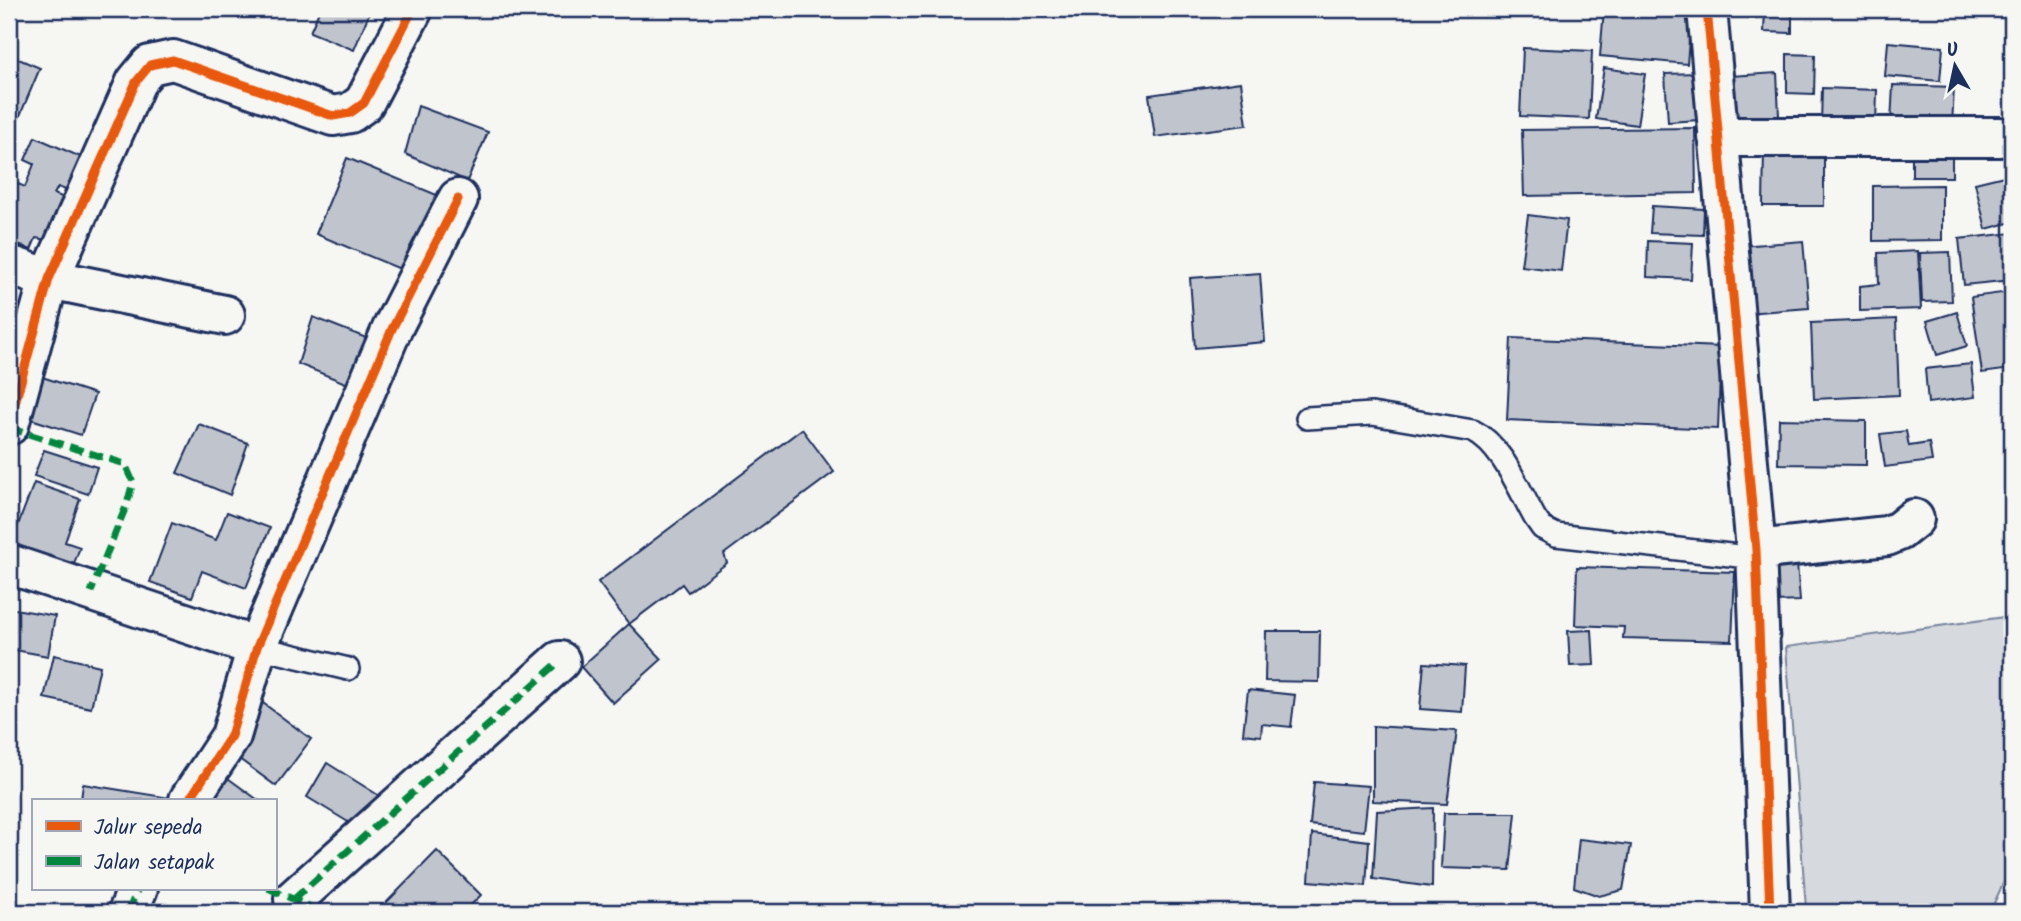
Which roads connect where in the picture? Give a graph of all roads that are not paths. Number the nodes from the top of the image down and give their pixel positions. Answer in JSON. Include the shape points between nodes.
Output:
{"nodes":[{"id":1,"x":412,"y":9,"type":"edge"},
{"id":2,"x":1707,"y":9,"type":"edge"},
{"id":3,"x":1718,"y":137,"type":"junction"},
{"id":4,"x":2000,"y":137,"type":"dead end"},
{"id":5,"x":458,"y":199,"type":"dead end"},
{"id":6,"x":9,"y":265,"type":"edge"},
{"id":7,"x":49,"y":279,"type":"junction"},
{"id":8,"x":225,"y":315,"type":"dead end"},
{"id":9,"x":1307,"y":418,"type":"dead end"},
{"id":10,"x":9,"y":425,"type":"edge"},
{"id":11,"x":1914,"y":519,"type":"dead end"},
{"id":12,"x":1756,"y":554,"type":"junction"},
{"id":13,"x":9,"y":564,"type":"edge"},
{"id":14,"x":257,"y":647,"type":"junction"},
{"id":15,"x":559,"y":661,"type":"dead end"},
{"id":16,"x":348,"y":669,"type":"dead end"},
{"id":17,"x":190,"y":799,"type":"edge"},
{"id":18,"x":137,"y":890,"type":"edge"},
{"id":19,"x":294,"y":900,"type":"edge"},
{"id":20,"x":128,"y":912,"type":"edge"},
{"id":21,"x":1770,"y":912,"type":"edge"}],
"edges":[{"from":1,"to":7,"type":"street","via":[[364,103],[350,113],[333,116],[173,60],[150,65],[136,82]]},
{"from":2,"to":3,"type":"street"},
{"from":3,"to":4,"type":"street"},
{"from":3,"to":12,"type":"street"},
{"from":5,"to":14,"type":"street","via":[[392,329]]},
{"from":6,"to":7,"type":"street"},
{"from":7,"to":8,"type":"street"},
{"from":7,"to":10,"type":"street"},
{"from":9,"to":12,"type":"lane","via":[[1372,414],[1484,436],[1542,528],[1556,535]]},
{"from":11,"to":12,"type":"street","via":[[1887,536]]},
{"from":12,"to":21,"type":"street"},
{"from":13,"to":14,"type":"street"},
{"from":14,"to":16,"type":"lane"},
{"from":14,"to":17,"type":"street","via":[[231,736]]},
{"from":15,"to":19,"type":"street"},
{"from":18,"to":20,"type":"street"}]}
